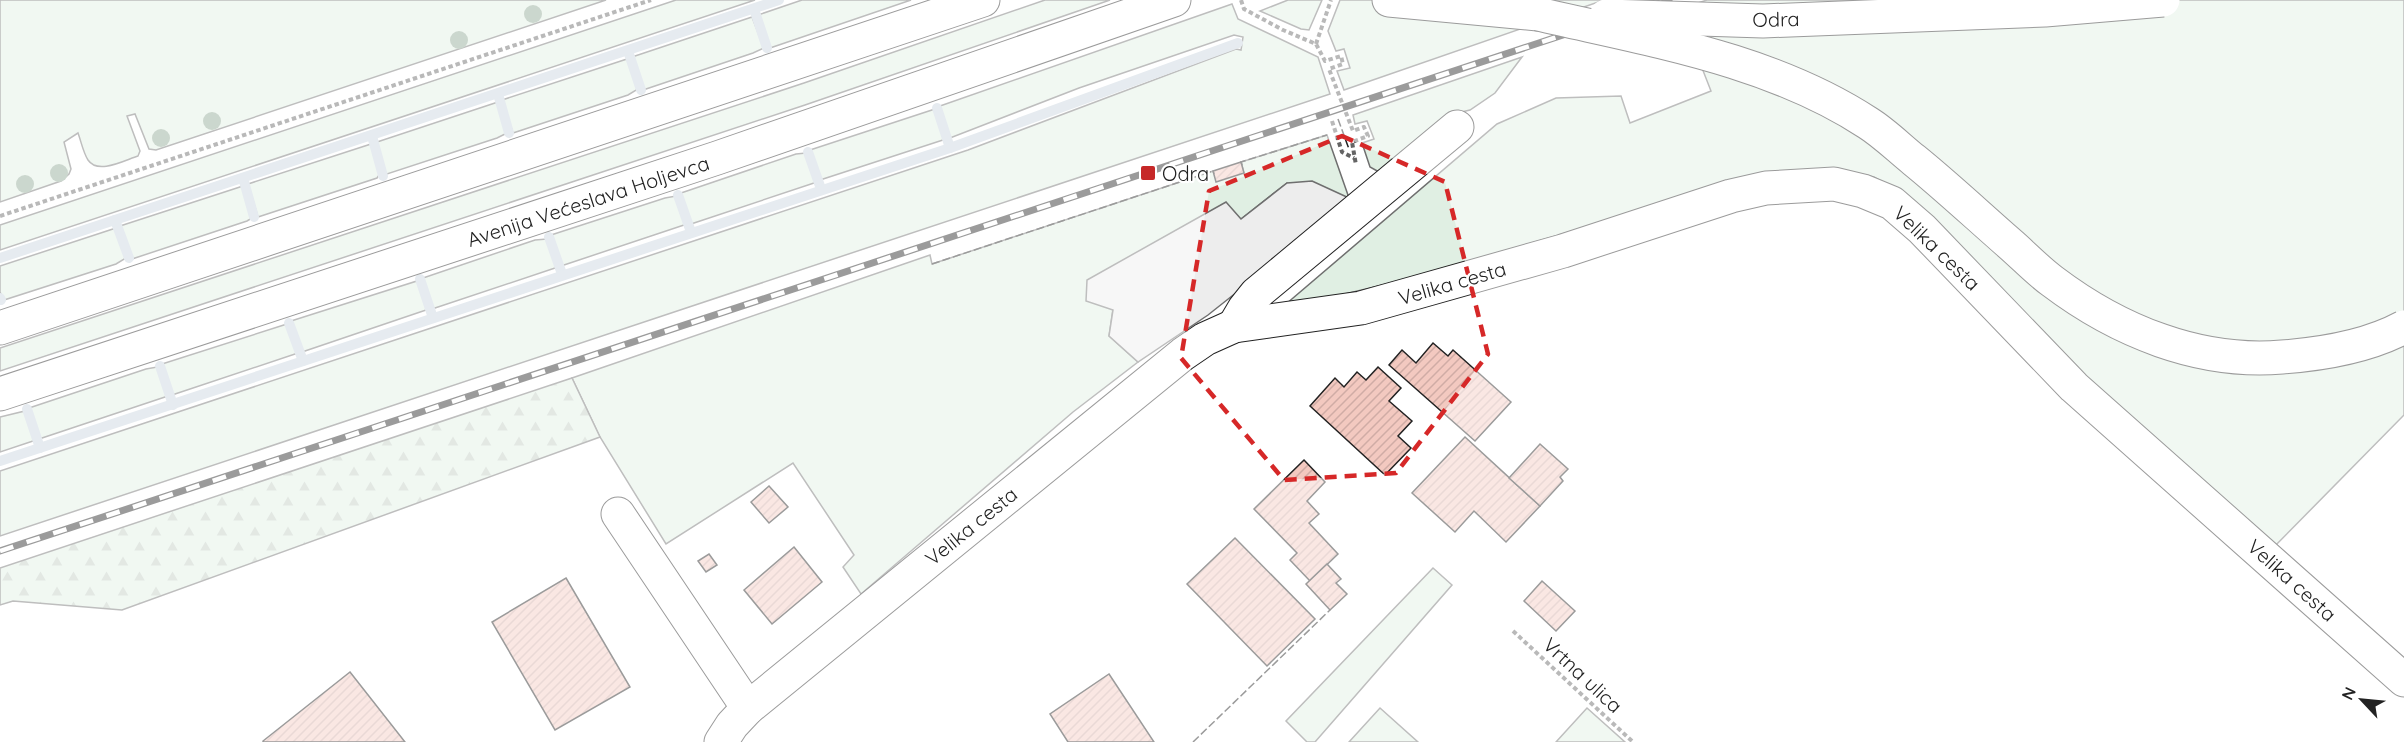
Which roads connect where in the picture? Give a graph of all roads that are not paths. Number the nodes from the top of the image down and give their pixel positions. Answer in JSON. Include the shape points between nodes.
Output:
{"nodes":[{"id":1,"x":983,"y":0,"type":"edge"},
{"id":2,"x":1174,"y":0,"type":"edge"},
{"id":3,"x":1389,"y":0,"type":"edge"},
{"id":4,"x":2163,"y":0,"type":"edge"},
{"id":5,"x":1538,"y":14,"type":"junction"},
{"id":6,"x":1456,"y":127,"type":"dead end"},
{"id":7,"x":1234,"y":326,"type":"junction"},
{"id":8,"x":2404,"y":327,"type":"edge"},
{"id":9,"x":0,"y":328,"type":"edge"},
{"id":10,"x":0,"y":394,"type":"edge"},
{"id":11,"x":618,"y":514,"type":"dead end"},
{"id":12,"x":2404,"y":680,"type":"edge"},
{"id":13,"x":748,"y":708,"type":"junction"},
{"id":14,"x":721,"y":742,"type":"edge"}],
"edges":[{"from":1,"to":9,"type":"main road"},
{"from":2,"to":10,"type":"main road","name":"Avenija Većeslava Holjevca","via":[[717,159]]},
{"from":3,"to":5,"type":"main road","name":"Odra"},
{"from":4,"to":5,"type":"main road","name":"Odra","bridge":true,"via":[[2044,10],[1763,21]]},
{"from":5,"to":8,"type":"main road","bridge":true,"via":[[1708,54],[1802,87],[1869,123],[2051,281],[2131,330],[2222,357],[2264,359],[2357,345]]},
{"from":6,"to":7,"type":"main road","via":[[1256,294]]},
{"from":7,"to":12,"type":"main road","name":"Velika cesta","via":[[1373,305],[1766,188],[1834,184],[1863,191],[1892,203],[1922,229],[2074,387]]},
{"from":7,"to":13,"type":"main road","name":"Velika cesta","via":[[1183,354]]},
{"from":11,"to":13,"type":"main road"},
{"from":13,"to":14,"type":"main road","name":"Velika cesta"}]}
